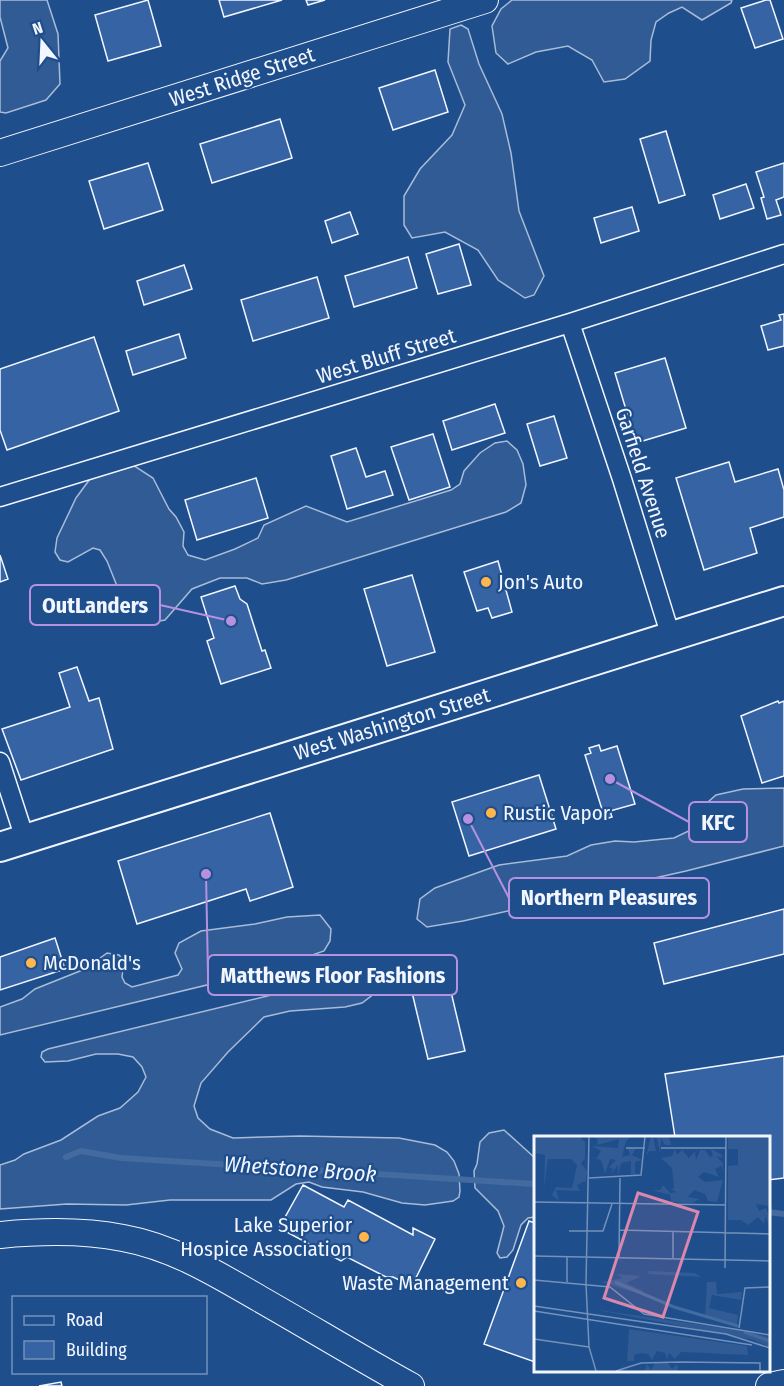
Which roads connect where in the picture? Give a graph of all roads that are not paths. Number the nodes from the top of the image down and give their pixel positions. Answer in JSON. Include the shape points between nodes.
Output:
{"nodes":[{"id":1,"x":485,"y":0,"type":"edge"},
{"id":2,"x":0,"y":153,"type":"edge"},
{"id":3,"x":784,"y":255,"type":"edge"},
{"id":4,"x":570,"y":323,"type":"junction"},
{"id":5,"x":0,"y":497,"type":"edge"},
{"id":6,"x":784,"y":601,"type":"edge"},
{"id":7,"x":671,"y":637,"type":"junction"},
{"id":8,"x":0,"y":762,"type":"edge"},
{"id":9,"x":12,"y":843,"type":"edge"},
{"id":10,"x":0,"y":1235,"type":"edge"},
{"id":11,"x":784,"y":1383,"type":"edge"},
{"id":12,"x":411,"y":1386,"type":"edge"},
{"id":13,"x":769,"y":1386,"type":"edge"}],
"edges":[{"from":1,"to":2,"type":"street","name":"West Ridge Street"},
{"from":3,"to":4,"type":"street","name":"West Bluff Street"},
{"from":4,"to":5,"type":"street","name":"West Bluff Street"},
{"from":4,"to":7,"type":"street","name":"Garfield Avenue"},
{"from":6,"to":7,"type":"main road","name":"West Washington Street"},
{"from":7,"to":9,"type":"main road","name":"West Washington Street"},
{"from":8,"to":9,"type":"street"},
{"from":10,"to":12,"type":"street","via":[[72,1232],[152,1245],[198,1264]]},
{"from":11,"to":13,"type":"street"}]}
